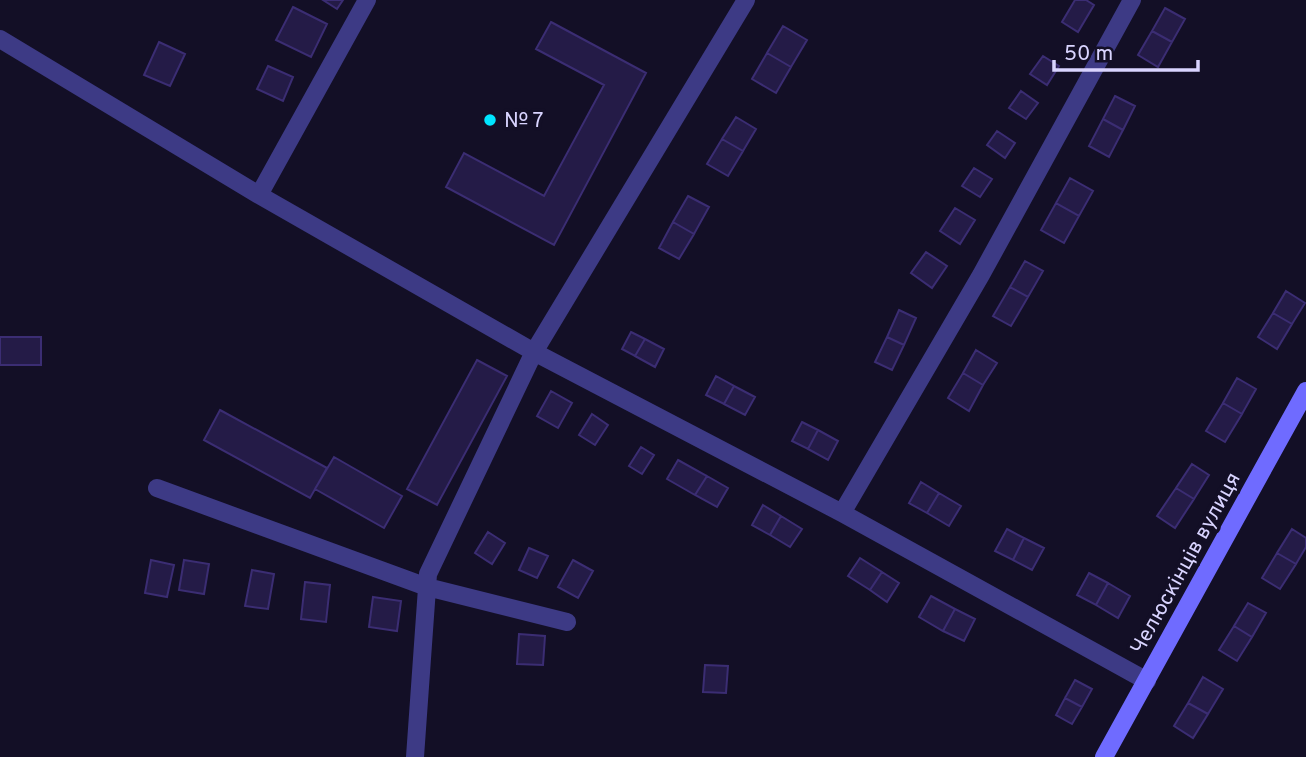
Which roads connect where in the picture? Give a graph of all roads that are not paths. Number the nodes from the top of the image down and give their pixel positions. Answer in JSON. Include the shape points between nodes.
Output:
{"nodes":[{"id":1,"x":367,"y":0,"type":"edge"},
{"id":2,"x":746,"y":0,"type":"edge"},
{"id":3,"x":1132,"y":0,"type":"edge"},
{"id":4,"x":0,"y":39,"type":"edge"},
{"id":5,"x":259,"y":195,"type":"junction"},
{"id":6,"x":534,"y":352,"type":"junction"},
{"id":7,"x":1306,"y":391,"type":"edge"},
{"id":8,"x":157,"y":488,"type":"dead end"},
{"id":9,"x":842,"y":513,"type":"junction"},
{"id":10,"x":426,"y":587,"type":"junction"},
{"id":11,"x":567,"y":622,"type":"dead end"},
{"id":12,"x":1147,"y":681,"type":"junction"},
{"id":13,"x":415,"y":757,"type":"edge"},
{"id":14,"x":1104,"y":757,"type":"edge"}],
"edges":[{"from":1,"to":5,"type":"street"},
{"from":2,"to":6,"type":"street"},
{"from":3,"to":9,"type":"street","via":[[981,275]]},
{"from":4,"to":5,"type":"street"},
{"from":5,"to":6,"type":"street"},
{"from":6,"to":9,"type":"street"},
{"from":6,"to":10,"type":"street"},
{"from":7,"to":12,"type":"main road","name":"Челюскінців вулиця"},
{"from":8,"to":10,"type":"street"},
{"from":9,"to":12,"type":"street"},
{"from":10,"to":11,"type":"street"},
{"from":10,"to":13,"type":"street"},
{"from":12,"to":14,"type":"main road","name":"Челюскінців вулиця"}]}
